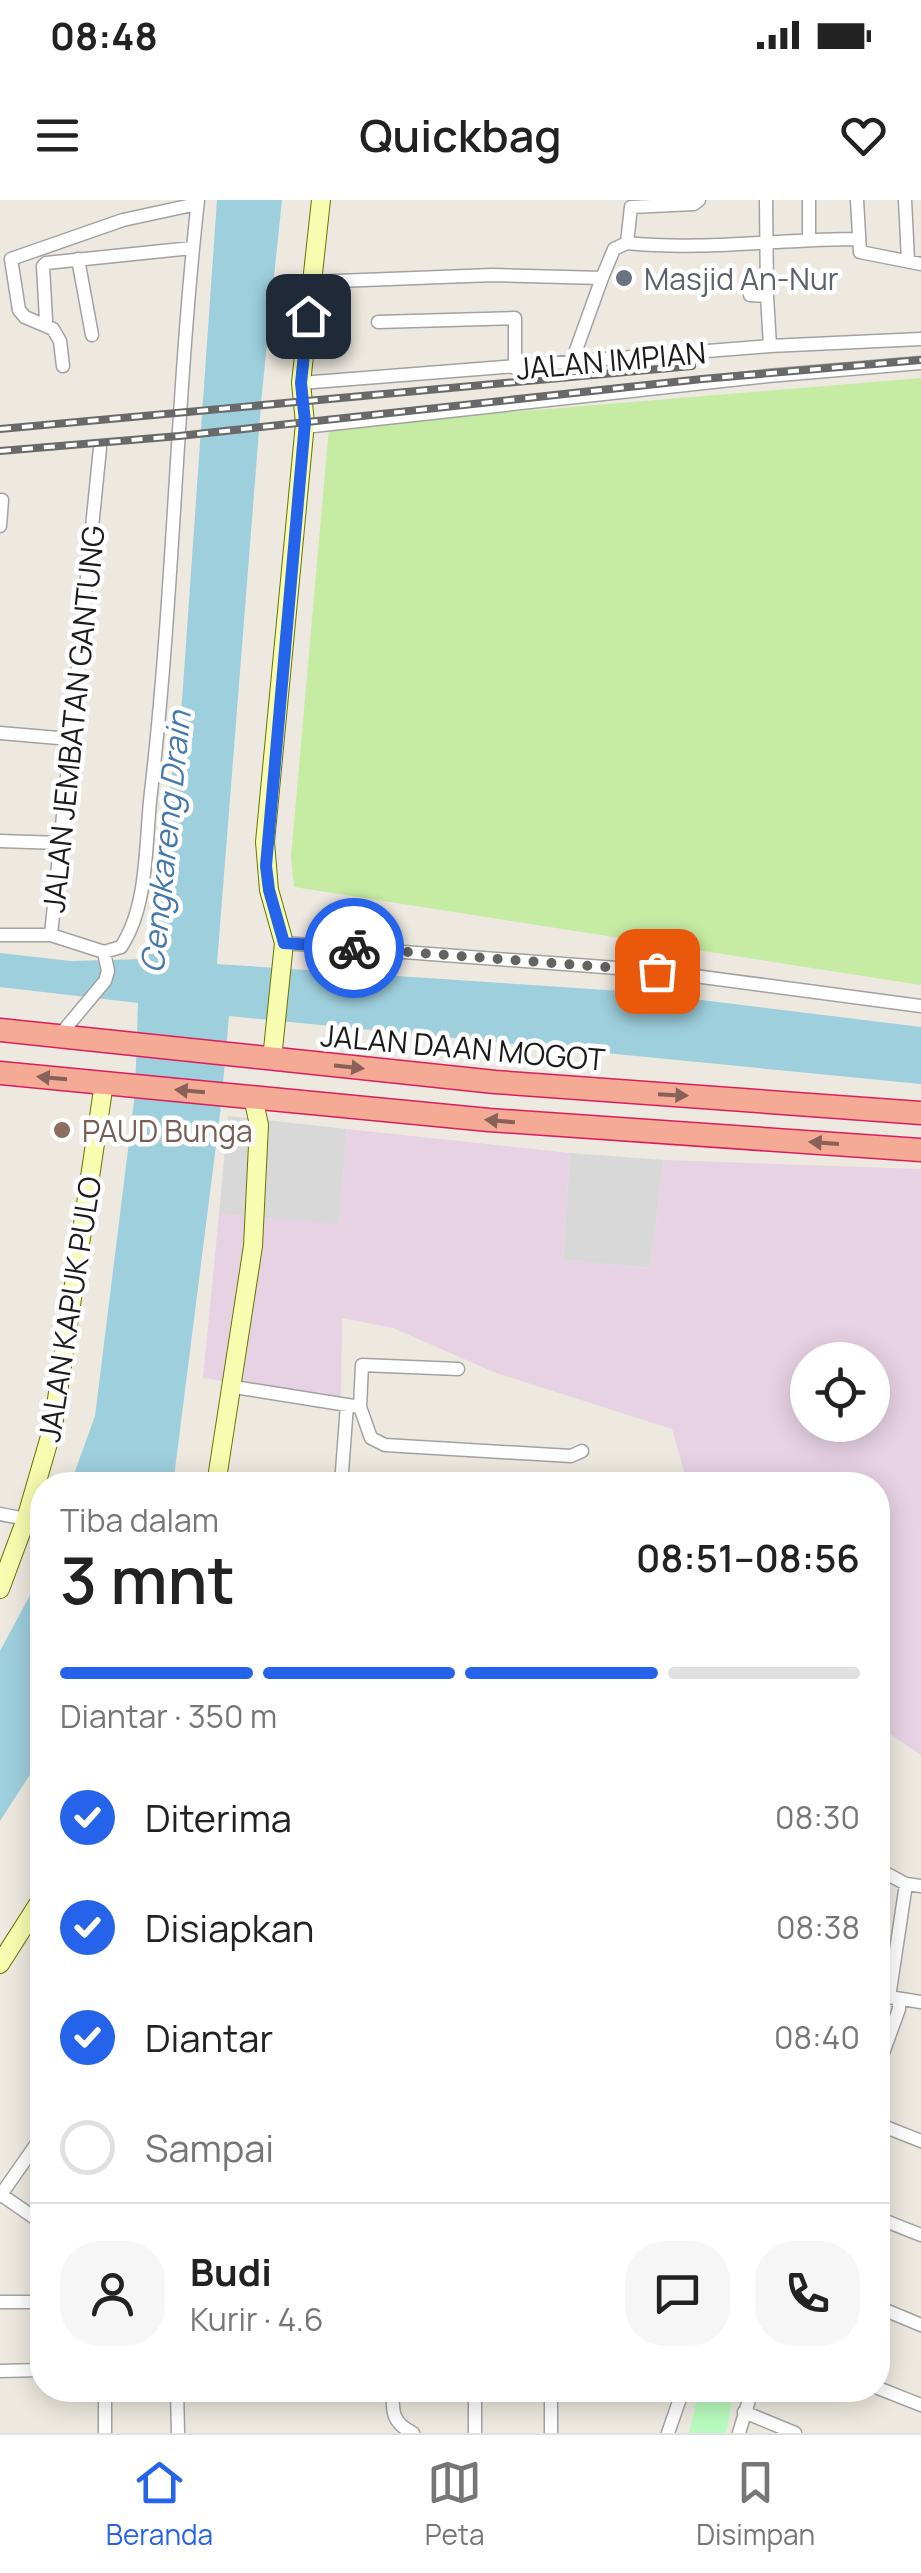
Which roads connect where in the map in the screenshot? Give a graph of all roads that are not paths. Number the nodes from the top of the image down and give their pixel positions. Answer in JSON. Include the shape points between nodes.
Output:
{"nodes":[{"id":1,"x":321,"y":200,"type":"edge"},
{"id":2,"x":699,"y":200,"type":"edge"},
{"id":3,"x":766,"y":200,"type":"edge"},
{"id":4,"x":809,"y":200,"type":"edge"},
{"id":5,"x":857,"y":200,"type":"edge"},
{"id":6,"x":905,"y":200,"type":"edge"},
{"id":7,"x":197,"y":202,"type":"edge"},
{"id":8,"x":631,"y":203,"type":"edge"},
{"id":9,"x":808,"y":239,"type":"junction"},
{"id":10,"x":858,"y":239,"type":"junction"},
{"id":11,"x":626,"y":243,"type":"junction"},
{"id":12,"x":769,"y":243,"type":"junction"},
{"id":13,"x":192,"y":248,"type":"junction"},
{"id":14,"x":78,"y":259,"type":"junction"},
{"id":15,"x":915,"y":262,"type":"edge"},
{"id":16,"x":602,"y":278,"type":"junction"},
{"id":17,"x":311,"y":282,"type":"junction"},
{"id":18,"x":750,"y":296,"type":"dead end"},
{"id":19,"x":767,"y":296,"type":"junction"},
{"id":20,"x":46,"y":320,"type":"dead end"},
{"id":21,"x":378,"y":322,"type":"dead end"},
{"id":22,"x":92,"y":335,"type":"dead end"},
{"id":23,"x":921,"y":339,"type":"edge"},
{"id":24,"x":770,"y":346,"type":"junction"},
{"id":25,"x":921,"y":363,"type":"edge"},
{"id":26,"x":572,"y":364,"type":"junction"},
{"id":27,"x":64,"y":366,"type":"dead end"},
{"id":28,"x":515,"y":368,"type":"junction"},
{"id":29,"x":301,"y":383,"type":"junction"},
{"id":30,"x":304,"y":428,"type":"junction"},
{"id":31,"x":100,"y":448,"type":"dead end"},
{"id":32,"x":2,"y":500,"type":"edge"},
{"id":33,"x":0,"y":526,"type":"edge"},
{"id":34,"x":0,"y":733,"type":"edge"},
{"id":35,"x":70,"y":739,"type":"junction"},
{"id":36,"x":0,"y":841,"type":"edge"},
{"id":37,"x":60,"y":843,"type":"junction"},
{"id":38,"x":0,"y":935,"type":"edge"},
{"id":39,"x":51,"y":935,"type":"junction"},
{"id":40,"x":284,"y":951,"type":"junction"},
{"id":41,"x":105,"y":955,"type":"junction"},
{"id":42,"x":921,"y":1006,"type":"edge"},
{"id":43,"x":0,"y":1030,"type":"edge"},
{"id":44,"x":58,"y":1036,"type":"junction"},
{"id":45,"x":262,"y":1058,"type":"junction"},
{"id":46,"x":0,"y":1073,"type":"edge"},
{"id":47,"x":104,"y":1082,"type":"junction"},
{"id":48,"x":258,"y":1097,"type":"junction"},
{"id":49,"x":921,"y":1113,"type":"edge"},
{"id":50,"x":921,"y":1150,"type":"edge"},
{"id":51,"x":458,"y":1369,"type":"dead end"},
{"id":52,"x":234,"y":1387,"type":"junction"},
{"id":53,"x":353,"y":1406,"type":"junction"},
{"id":54,"x":582,"y":1451,"type":"dead end"},
{"id":55,"x":39,"y":1472,"type":"edge"},
{"id":56,"x":218,"y":1472,"type":"edge"},
{"id":57,"x":343,"y":1472,"type":"edge"},
{"id":58,"x":30,"y":1504,"type":"edge"},
{"id":59,"x":0,"y":1514,"type":"edge"},
{"id":60,"x":26,"y":1519,"type":"junction"},
{"id":61,"x":0,"y":1589,"type":"edge"},
{"id":62,"x":890,"y":1876,"type":"edge"},
{"id":63,"x":906,"y":1884,"type":"junction"},
{"id":64,"x":921,"y":1886,"type":"edge"},
{"id":65,"x":30,"y":1917,"type":"edge"},
{"id":66,"x":0,"y":1964,"type":"edge"},
{"id":67,"x":890,"y":1990,"type":"edge"},
{"id":68,"x":890,"y":1997,"type":"edge"},
{"id":69,"x":899,"y":1999,"type":"junction"},
{"id":70,"x":921,"y":2002,"type":"edge"},
{"id":71,"x":890,"y":2035,"type":"edge"},
{"id":72,"x":890,"y":2129,"type":"edge"},
{"id":73,"x":921,"y":2141,"type":"edge"},
{"id":74,"x":30,"y":2153,"type":"edge"},
{"id":75,"x":0,"y":2195,"type":"edge"},
{"id":76,"x":30,"y":2215,"type":"edge"},
{"id":77,"x":890,"y":2222,"type":"edge"},
{"id":78,"x":921,"y":2234,"type":"edge"},
{"id":79,"x":0,"y":2302,"type":"edge"},
{"id":80,"x":30,"y":2302,"type":"edge"},
{"id":81,"x":890,"y":2312,"type":"edge"},
{"id":82,"x":921,"y":2324,"type":"edge"},
{"id":83,"x":30,"y":2370,"type":"edge"},
{"id":84,"x":0,"y":2371,"type":"edge"},
{"id":85,"x":890,"y":2393,"type":"edge"},
{"id":86,"x":104,"y":2402,"type":"edge"},
{"id":87,"x":177,"y":2402,"type":"edge"},
{"id":88,"x":393,"y":2402,"type":"edge"},
{"id":89,"x":474,"y":2402,"type":"edge"},
{"id":90,"x":551,"y":2402,"type":"edge"},
{"id":91,"x":679,"y":2402,"type":"edge"},
{"id":92,"x":748,"y":2402,"type":"edge"},
{"id":93,"x":921,"y":2405,"type":"edge"},
{"id":94,"x":744,"y":2412,"type":"junction"},
{"id":95,"x":105,"y":2433,"type":"edge"},
{"id":96,"x":178,"y":2433,"type":"edge"},
{"id":97,"x":413,"y":2433,"type":"edge"},
{"id":98,"x":475,"y":2433,"type":"edge"},
{"id":99,"x":551,"y":2433,"type":"edge"},
{"id":100,"x":668,"y":2433,"type":"edge"},
{"id":101,"x":738,"y":2433,"type":"edge"},
{"id":102,"x":795,"y":2433,"type":"edge"}],
"edges":[{"from":1,"to":17,"type":"main road"},
{"from":2,"to":8,"type":"street"},
{"from":3,"to":12,"type":"street"},
{"from":4,"to":9,"type":"street"},
{"from":5,"to":10,"type":"street"},
{"from":6,"to":15,"type":"street"},
{"from":7,"to":13,"type":"street"},
{"from":7,"to":27,"type":"street","via":[[12,259],[19,310],[53,329]]},
{"from":8,"to":11,"type":"street"},
{"from":9,"to":10,"type":"street"},
{"from":9,"to":12,"type":"street"},
{"from":10,"to":15,"type":"street","via":[[863,255]]},
{"from":11,"to":12,"type":"street"},
{"from":11,"to":16,"type":"street","via":[[614,249]]},
{"from":12,"to":19,"type":"street"},
{"from":13,"to":14,"type":"street"},
{"from":13,"to":41,"type":"street","via":[[159,725],[139,893],[126,940]]},
{"from":14,"to":20,"type":"street","via":[[44,264]]},
{"from":14,"to":22,"type":"street"},
{"from":16,"to":17,"type":"street"},
{"from":16,"to":26,"type":"street"},
{"from":17,"to":29,"type":"main road"},
{"from":18,"to":19,"type":"street"},
{"from":19,"to":24,"type":"street"},
{"from":21,"to":28,"type":"street","via":[[515,318]]},
{"from":23,"to":24,"type":"street","name":"JALAN IMPIAN"},
{"from":24,"to":26,"type":"street","name":"JALAN IMPIAN"},
{"from":25,"to":30,"type":"street"},
{"from":26,"to":28,"type":"street","name":"JALAN IMPIAN"},
{"from":28,"to":29,"type":"street","name":"JALAN IMPIAN"},
{"from":29,"to":30,"type":"main road"},
{"from":30,"to":40,"type":"main road","via":[[266,842]]},
{"from":31,"to":35,"type":"street","name":"JALAN JEMBATAN GANTUNG"},
{"from":32,"to":33,"type":"street"},
{"from":34,"to":35,"type":"street"},
{"from":35,"to":37,"type":"street","name":"JALAN JEMBATAN GANTUNG"},
{"from":36,"to":37,"type":"street"},
{"from":37,"to":39,"type":"street","name":"JALAN JEMBATAN GANTUNG"},
{"from":38,"to":39,"type":"street"},
{"from":39,"to":41,"type":"street","name":"JALAN JEMBATAN GANTUNG"},
{"from":40,"to":42,"type":"street","via":[[657,971]]},
{"from":40,"to":45,"type":"main road","via":[[275,1032]]},
{"from":41,"to":44,"type":"street","via":[[105,981]]},
{"from":43,"to":44,"type":"highway","name":"JALAN DAAN MOGOT"},
{"from":44,"to":45,"type":"highway","name":"JALAN DAAN MOGOT"},
{"from":45,"to":49,"type":"highway","name":"JALAN DAAN MOGOT","one_way":true},
{"from":47,"to":46,"type":"highway","one_way":true},
{"from":48,"to":47,"type":"highway","one_way":true},
{"from":47,"to":55,"type":"main road","name":"JALAN KAPUK PULO","via":[[58,1400]]},
{"from":50,"to":48,"type":"highway","one_way":true},
{"from":48,"to":52,"type":"main road","via":[[253,1246]]},
{"from":51,"to":53,"type":"street","via":[[362,1366]]},
{"from":52,"to":53,"type":"street"},
{"from":52,"to":56,"type":"main road"},
{"from":53,"to":54,"type":"street","via":[[371,1438],[385,1445],[571,1456]]},
{"from":53,"to":57,"type":"street"},
{"from":58,"to":60,"type":"main road","name":"JALAN KAPUK PULO"},
{"from":59,"to":60,"type":"street"},
{"from":60,"to":61,"type":"main road","name":"JALAN KAPUK PULO"},
{"from":62,"to":63,"type":"street"},
{"from":63,"to":64,"type":"street"},
{"from":63,"to":67,"type":"street"},
{"from":65,"to":66,"type":"main road"},
{"from":68,"to":69,"type":"street"},
{"from":69,"to":70,"type":"street"},
{"from":69,"to":71,"type":"street"},
{"from":72,"to":73,"type":"street"},
{"from":74,"to":75,"type":"street"},
{"from":75,"to":76,"type":"street"},
{"from":77,"to":78,"type":"street"},
{"from":79,"to":80,"type":"street"},
{"from":81,"to":82,"type":"street"},
{"from":83,"to":84,"type":"street"},
{"from":85,"to":93,"type":"street"},
{"from":86,"to":95,"type":"street"},
{"from":87,"to":96,"type":"street"},
{"from":88,"to":97,"type":"street","via":[[392,2415]]},
{"from":89,"to":98,"type":"street"},
{"from":90,"to":99,"type":"street"},
{"from":91,"to":100,"type":"street"},
{"from":92,"to":94,"type":"street"},
{"from":94,"to":101,"type":"street"},
{"from":94,"to":102,"type":"street"}]}
